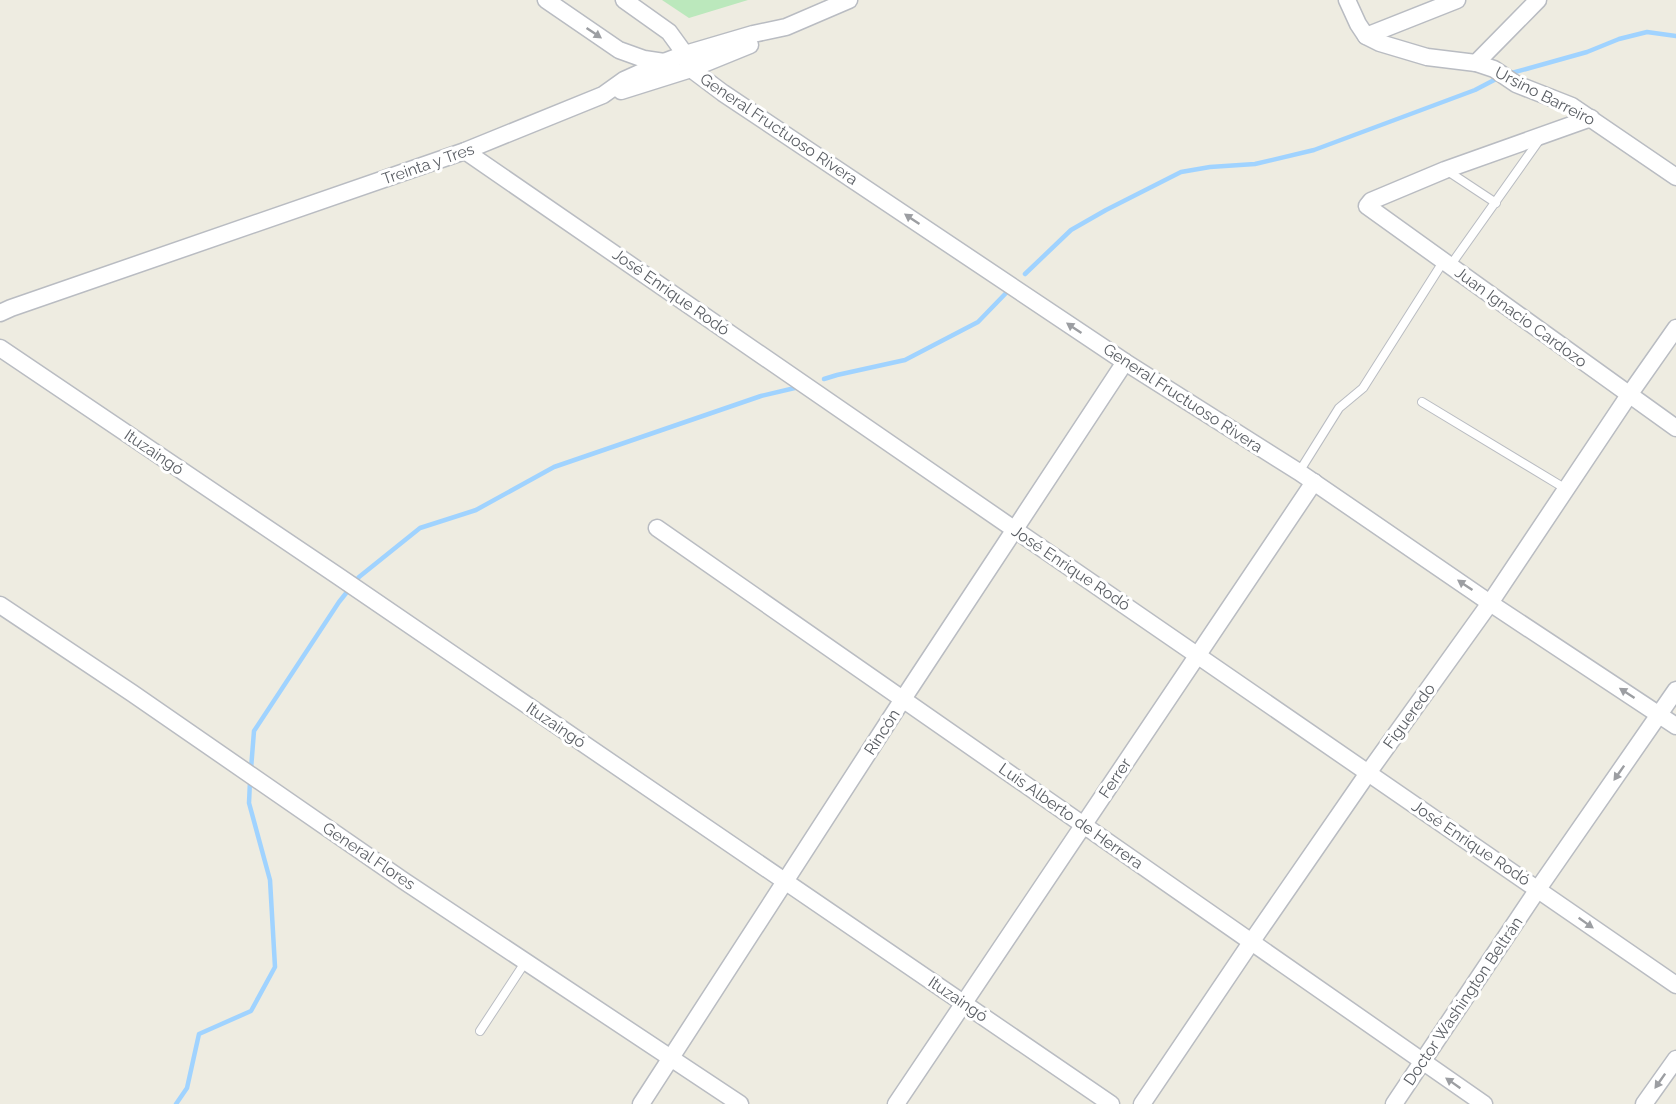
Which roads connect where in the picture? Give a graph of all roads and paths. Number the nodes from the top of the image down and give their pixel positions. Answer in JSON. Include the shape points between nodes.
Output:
{"nodes":[{"id":1,"x":546,"y":0,"type":"edge"},
{"id":2,"x":624,"y":0,"type":"edge"},
{"id":3,"x":849,"y":0,"type":"edge"},
{"id":4,"x":1347,"y":0,"type":"edge"},
{"id":5,"x":1456,"y":0,"type":"edge"},
{"id":6,"x":1538,"y":0,"type":"edge"},
{"id":7,"x":1365,"y":36,"type":"junction"},
{"id":8,"x":688,"y":62,"type":"junction"},
{"id":9,"x":1476,"y":63,"type":"junction"},
{"id":10,"x":667,"y":69,"type":"junction"},
{"id":11,"x":1592,"y":118,"type":"junction"},
{"id":12,"x":1543,"y":135,"type":"junction"},
{"id":13,"x":465,"y":151,"type":"junction"},
{"id":14,"x":1445,"y":170,"type":"junction"},
{"id":15,"x":1676,"y":177,"type":"edge"},
{"id":16,"x":1496,"y":203,"type":"junction"},
{"id":17,"x":1446,"y":264,"type":"junction"},
{"id":18,"x":0,"y":313,"type":"edge"},
{"id":19,"x":1676,"y":328,"type":"edge"},
{"id":20,"x":0,"y":348,"type":"edge"},
{"id":21,"x":1125,"y":362,"type":"junction"},
{"id":22,"x":1629,"y":395,"type":"junction"},
{"id":23,"x":1422,"y":402,"type":"dead end"},
{"id":24,"x":1676,"y":428,"type":"edge"},
{"id":25,"x":1299,"y":472,"type":"junction"},
{"id":26,"x":1314,"y":482,"type":"junction"},
{"id":27,"x":1566,"y":489,"type":"junction"},
{"id":28,"x":657,"y":528,"type":"dead end"},
{"id":29,"x":1014,"y":529,"type":"junction"},
{"id":30,"x":1491,"y":603,"type":"junction"},
{"id":31,"x":0,"y":605,"type":"edge"},
{"id":32,"x":1198,"y":655,"type":"junction"},
{"id":33,"x":1676,"y":690,"type":"edge"},
{"id":34,"x":903,"y":699,"type":"junction"},
{"id":35,"x":1659,"y":714,"type":"junction"},
{"id":36,"x":1676,"y":726,"type":"edge"},
{"id":37,"x":1368,"y":773,"type":"junction"},
{"id":38,"x":1083,"y":824,"type":"junction"},
{"id":39,"x":786,"y":881,"type":"junction"},
{"id":40,"x":1538,"y":889,"type":"junction"},
{"id":41,"x":1252,"y":941,"type":"junction"},
{"id":42,"x":526,"y":961,"type":"junction"},
{"id":43,"x":1676,"y":985,"type":"edge"},
{"id":44,"x":964,"y":1003,"type":"junction"},
{"id":45,"x":480,"y":1031,"type":"dead end"},
{"id":46,"x":672,"y":1058,"type":"junction"},
{"id":47,"x":1676,"y":1059,"type":"edge"},
{"id":48,"x":1423,"y":1061,"type":"junction"},
{"id":49,"x":641,"y":1104,"type":"edge"},
{"id":50,"x":740,"y":1104,"type":"edge"},
{"id":51,"x":896,"y":1104,"type":"edge"},
{"id":52,"x":1111,"y":1104,"type":"edge"},
{"id":53,"x":1142,"y":1104,"type":"edge"},
{"id":54,"x":1394,"y":1104,"type":"edge"},
{"id":55,"x":1484,"y":1104,"type":"edge"},
{"id":56,"x":1644,"y":1104,"type":"edge"}],
"edges":[{"from":1,"to":10,"type":"street","one_way":true,"via":[[620,50]]},
{"from":2,"to":8,"type":"street","name":"General Fructuoso Rivera","via":[[669,32]]},
{"from":3,"to":8,"type":"street","name":"Treinta y Tres"},
{"from":4,"to":7,"type":"street"},
{"from":5,"to":7,"type":"street"},
{"from":6,"to":9,"type":"street"},
{"from":7,"to":9,"type":"street","name":"Ursino Barreiro","via":[[1427,57]]},
{"from":8,"to":10,"type":"street","name":"Treinta y Tres"},
{"from":21,"to":8,"type":"street","name":"General Fructuoso Rivera","one_way":true,"via":[[733,100]]},
{"from":9,"to":11,"type":"street","name":"Ursino Barreiro"},
{"from":10,"to":13,"type":"street","name":"Treinta y Tres","via":[[624,80],[603,95]]},
{"from":11,"to":12,"type":"street"},
{"from":11,"to":15,"type":"street","name":"Ursino Barreiro"},
{"from":12,"to":14,"type":"street"},
{"from":12,"to":16,"type":"lane"},
{"from":13,"to":18,"type":"street","name":"Treinta y Tres"},
{"from":13,"to":29,"type":"street","name":"José Enrique Rodó"},
{"from":14,"to":16,"type":"lane"},
{"from":14,"to":17,"type":"street","name":"Juan Ignacio Cardozo","via":[[1367,206]]},
{"from":16,"to":17,"type":"lane"},
{"from":17,"to":22,"type":"street","name":"Juan Ignacio Cardozo"},
{"from":17,"to":25,"type":"lane","via":[[1363,388],[1339,408]]},
{"from":19,"to":22,"type":"street","name":"Figueredo"},
{"from":20,"to":39,"type":"street","name":"Ituzaingó"},
{"from":21,"to":25,"type":"street","name":"General Fructuoso Rivera"},
{"from":21,"to":29,"type":"street","name":"Rincón"},
{"from":22,"to":24,"type":"street","name":"Juan Ignacio Cardozo"},
{"from":22,"to":27,"type":"street","name":"Figueredo"},
{"from":23,"to":27,"type":"lane"},
{"from":25,"to":26,"type":"street","name":"General Fructuoso Rivera"},
{"from":30,"to":26,"type":"street","name":"General Fructuoso Rivera","one_way":true},
{"from":26,"to":32,"type":"street","name":"Ferrer"},
{"from":27,"to":30,"type":"street","name":"Figueredo"},
{"from":28,"to":34,"type":"street","name":"Luis Alberto de Herrera"},
{"from":29,"to":32,"type":"street","name":"José Enrique Rodó"},
{"from":29,"to":34,"type":"street","name":"Rincón"},
{"from":35,"to":30,"type":"street","name":"General Fructuoso Rivera","one_way":true},
{"from":30,"to":37,"type":"street","name":"Figueredo"},
{"from":31,"to":42,"type":"street","name":"General Flores"},
{"from":32,"to":37,"type":"street","name":"José Enrique Rodó"},
{"from":32,"to":38,"type":"street","name":"Ferrer"},
{"from":33,"to":35,"type":"street","name":"Doctor Washington Beltrán"},
{"from":34,"to":38,"type":"street","name":"Luis Alberto de Herrera"},
{"from":34,"to":39,"type":"street","name":"Rincón"},
{"from":35,"to":36,"type":"street","name":"General Fructuoso Rivera"},
{"from":35,"to":40,"type":"street","name":"Doctor Washington Beltrán","one_way":true},
{"from":37,"to":40,"type":"street","name":"José Enrique Rodó"},
{"from":37,"to":41,"type":"street","name":"Figueredo"},
{"from":38,"to":41,"type":"street","name":"Luis Alberto de Herrera"},
{"from":38,"to":44,"type":"street","name":"Ferrer"},
{"from":39,"to":44,"type":"street","name":"Ituzaingó"},
{"from":39,"to":46,"type":"street","name":"Rincón"},
{"from":40,"to":43,"type":"street","name":"José Enrique Rodó","one_way":true},
{"from":40,"to":48,"type":"street","name":"Doctor Washington Beltrán"},
{"from":41,"to":48,"type":"street","name":"Luis Alberto de Herrera"},
{"from":41,"to":53,"type":"street","name":"Figueredo"},
{"from":42,"to":45,"type":"lane"},
{"from":42,"to":46,"type":"street","name":"General Flores"},
{"from":44,"to":51,"type":"street","name":"Ferrer"},
{"from":44,"to":52,"type":"street","name":"Ituzaingó"},
{"from":46,"to":49,"type":"street","name":"Rincón"},
{"from":46,"to":50,"type":"street","name":"General Flores"},
{"from":47,"to":56,"type":"street","one_way":true},
{"from":48,"to":54,"type":"street","name":"Doctor Washington Beltrán"},
{"from":55,"to":48,"type":"street","name":"Luis Alberto de Herrera","one_way":true}]}
